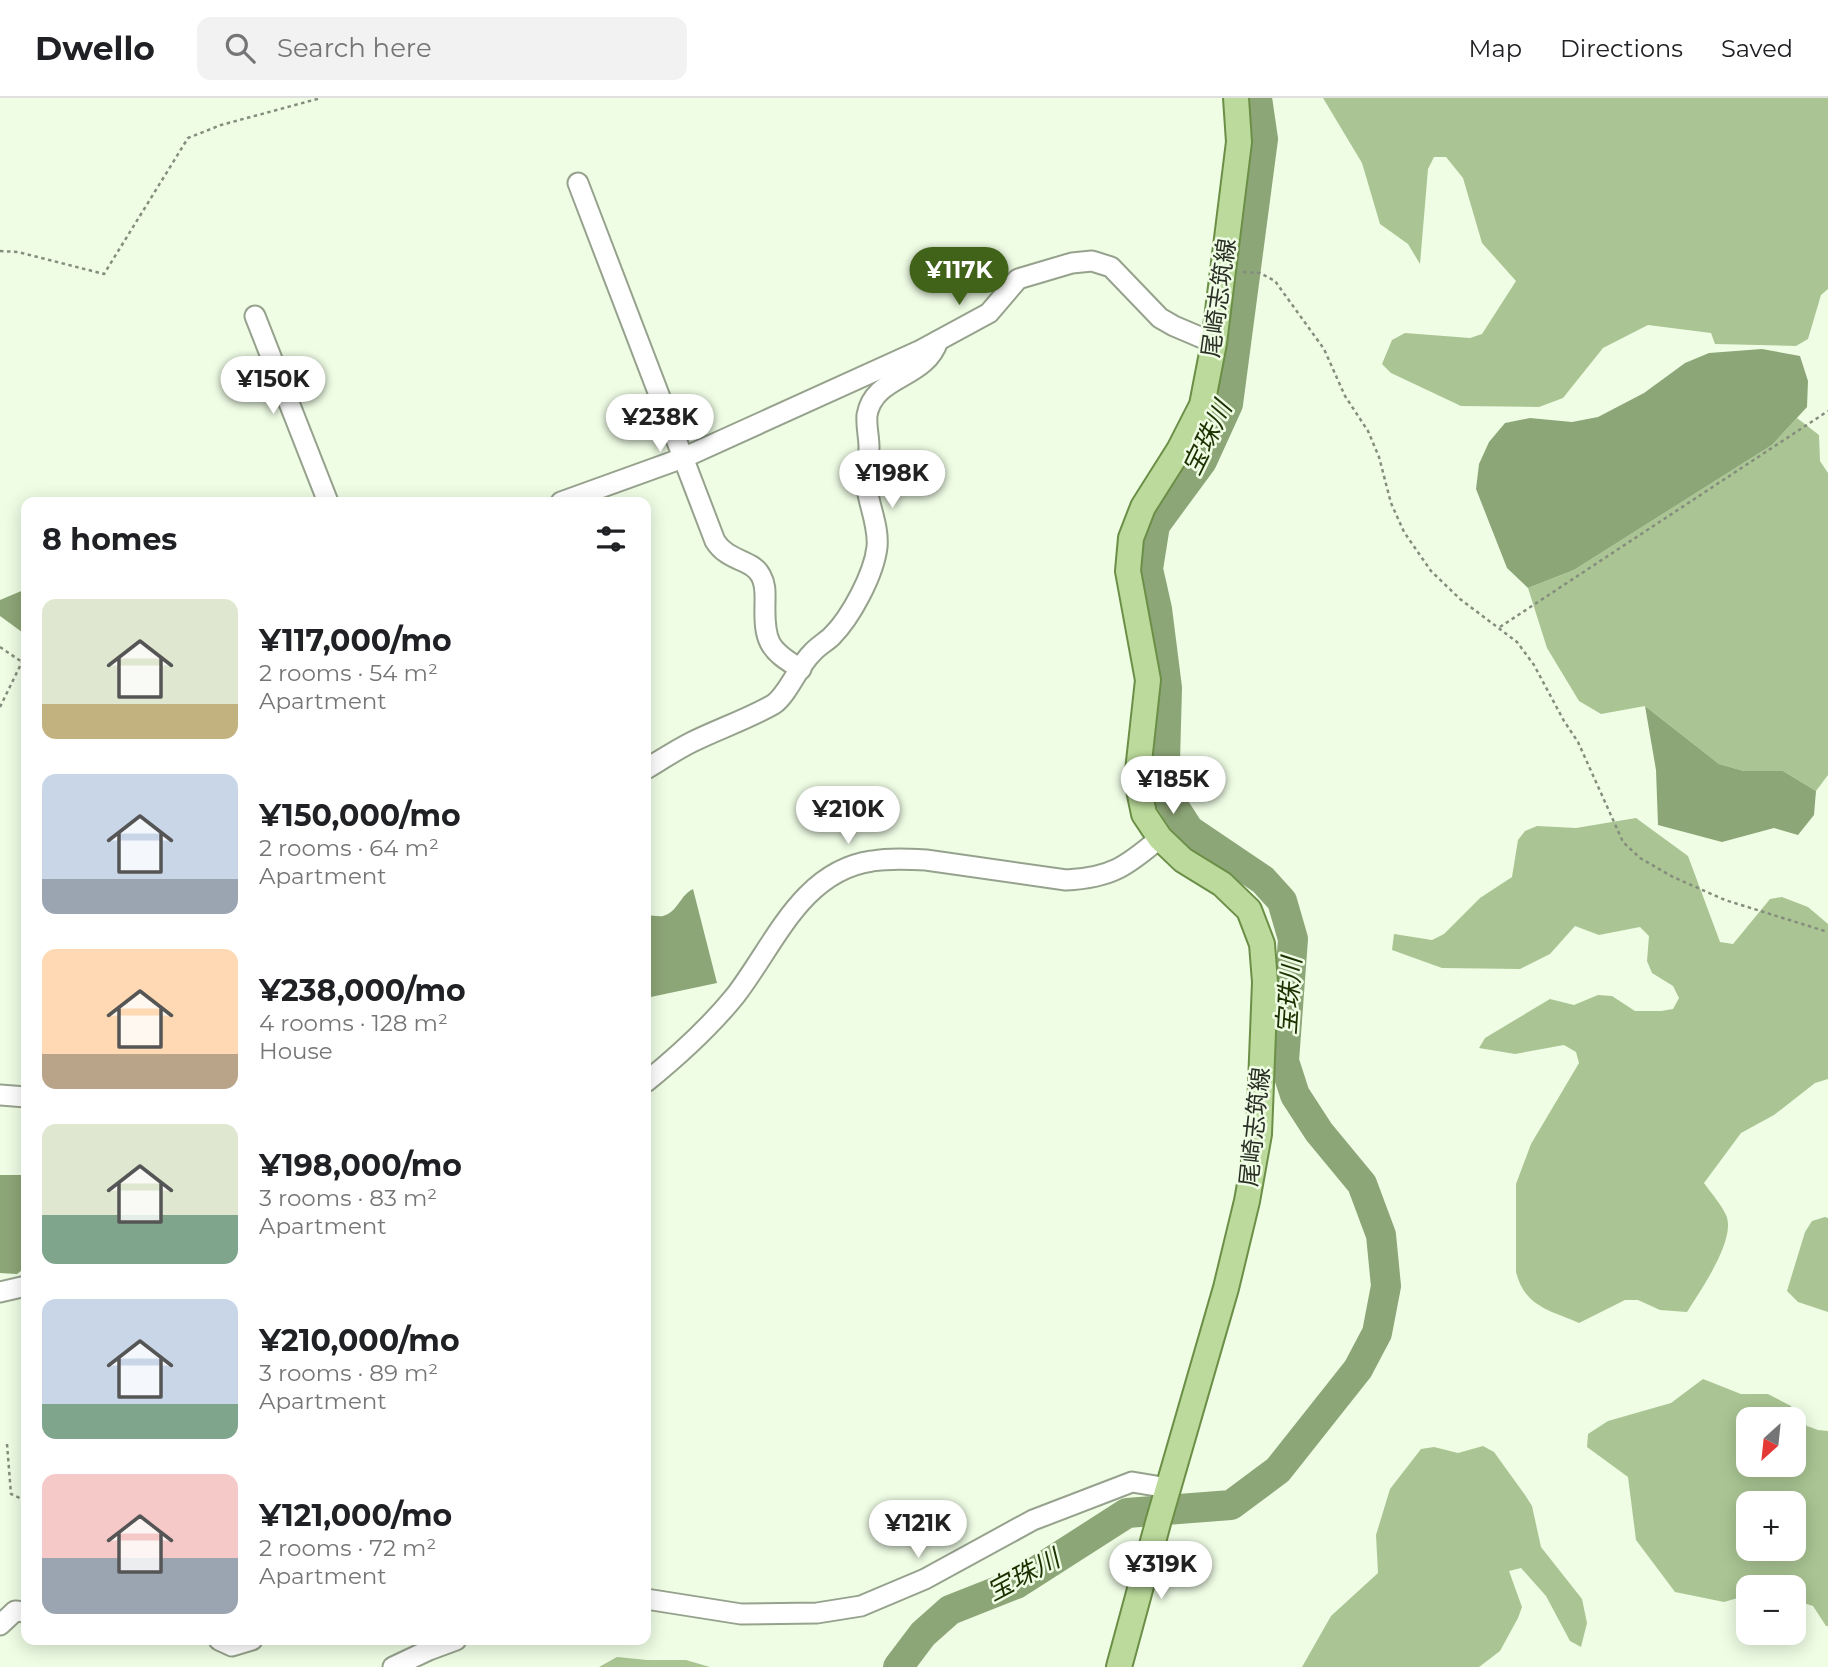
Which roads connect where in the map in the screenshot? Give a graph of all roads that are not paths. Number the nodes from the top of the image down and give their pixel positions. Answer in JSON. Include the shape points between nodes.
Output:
{"nodes":[{"id":1,"x":1236,"y":98,"type":"edge"},
{"id":2,"x":578,"y":183,"type":"dead end"},
{"id":3,"x":255,"y":316,"type":"dead end"},
{"id":4,"x":938,"y":340,"type":"junction"},
{"id":5,"x":1214,"y":343,"type":"junction"},
{"id":6,"x":683,"y":458,"type":"junction"},
{"id":7,"x":326,"y":497,"type":"edge"},
{"id":8,"x":575,"y":497,"type":"edge"},
{"id":9,"x":800,"y":669,"type":"junction"},
{"id":10,"x":651,"y":766,"type":"edge"},
{"id":11,"x":1160,"y":838,"type":"junction"},
{"id":12,"x":651,"y":1078,"type":"edge"},
{"id":13,"x":0,"y":1096,"type":"edge"},
{"id":14,"x":21,"y":1097,"type":"edge"},
{"id":15,"x":21,"y":1287,"type":"edge"},
{"id":16,"x":0,"y":1293,"type":"edge"},
{"id":17,"x":1167,"y":1492,"type":"junction"},
{"id":18,"x":651,"y":1600,"type":"edge"},
{"id":19,"x":21,"y":1612,"type":"edge"},
{"id":20,"x":0,"y":1625,"type":"edge"},
{"id":21,"x":442,"y":1645,"type":"edge"},
{"id":22,"x":393,"y":1667,"type":"edge"},
{"id":23,"x":1119,"y":1667,"type":"edge"}],
"edges":[{"from":1,"to":5,"type":"main road","name":"尾崎志筑線","via":[[1239,142]]},
{"from":2,"to":6,"type":"street"},
{"from":3,"to":7,"type":"street"},
{"from":4,"to":5,"type":"street","via":[[989,313],[1018,279],[1093,261],[1116,271],[1166,322]]},
{"from":4,"to":6,"type":"street"},
{"from":4,"to":9,"type":"street","via":[[918,369],[874,398],[867,416],[866,479],[877,534],[875,558],[863,590],[842,624]]},
{"from":5,"to":11,"type":"main road","name":"尾崎志筑線","via":[[1202,405],[1130,538],[1128,571],[1148,680],[1137,780],[1144,814]]},
{"from":6,"to":8,"type":"street"},
{"from":6,"to":9,"type":"street","via":[[720,549],[762,577],[766,631],[774,650]]},
{"from":9,"to":10,"type":"street","via":[[776,702]]},
{"from":11,"to":12,"type":"street","via":[[1116,871],[1083,879],[904,859],[843,869],[800,903],[735,995]]},
{"from":11,"to":17,"type":"main road","name":"尾崎志筑線","via":[[1249,910],[1262,944],[1265,982],[1259,1134],[1247,1201]]},
{"from":13,"to":14,"type":"street"},
{"from":15,"to":16,"type":"street"},
{"from":17,"to":18,"type":"street","via":[[1132,1482],[1033,1520],[925,1579],[861,1605],[817,1613],[741,1614]]},
{"from":17,"to":23,"type":"main road","name":"尾崎志筑線"},
{"from":19,"to":20,"type":"street","via":[[15,1611]]},
{"from":21,"to":22,"type":"street"}]}
